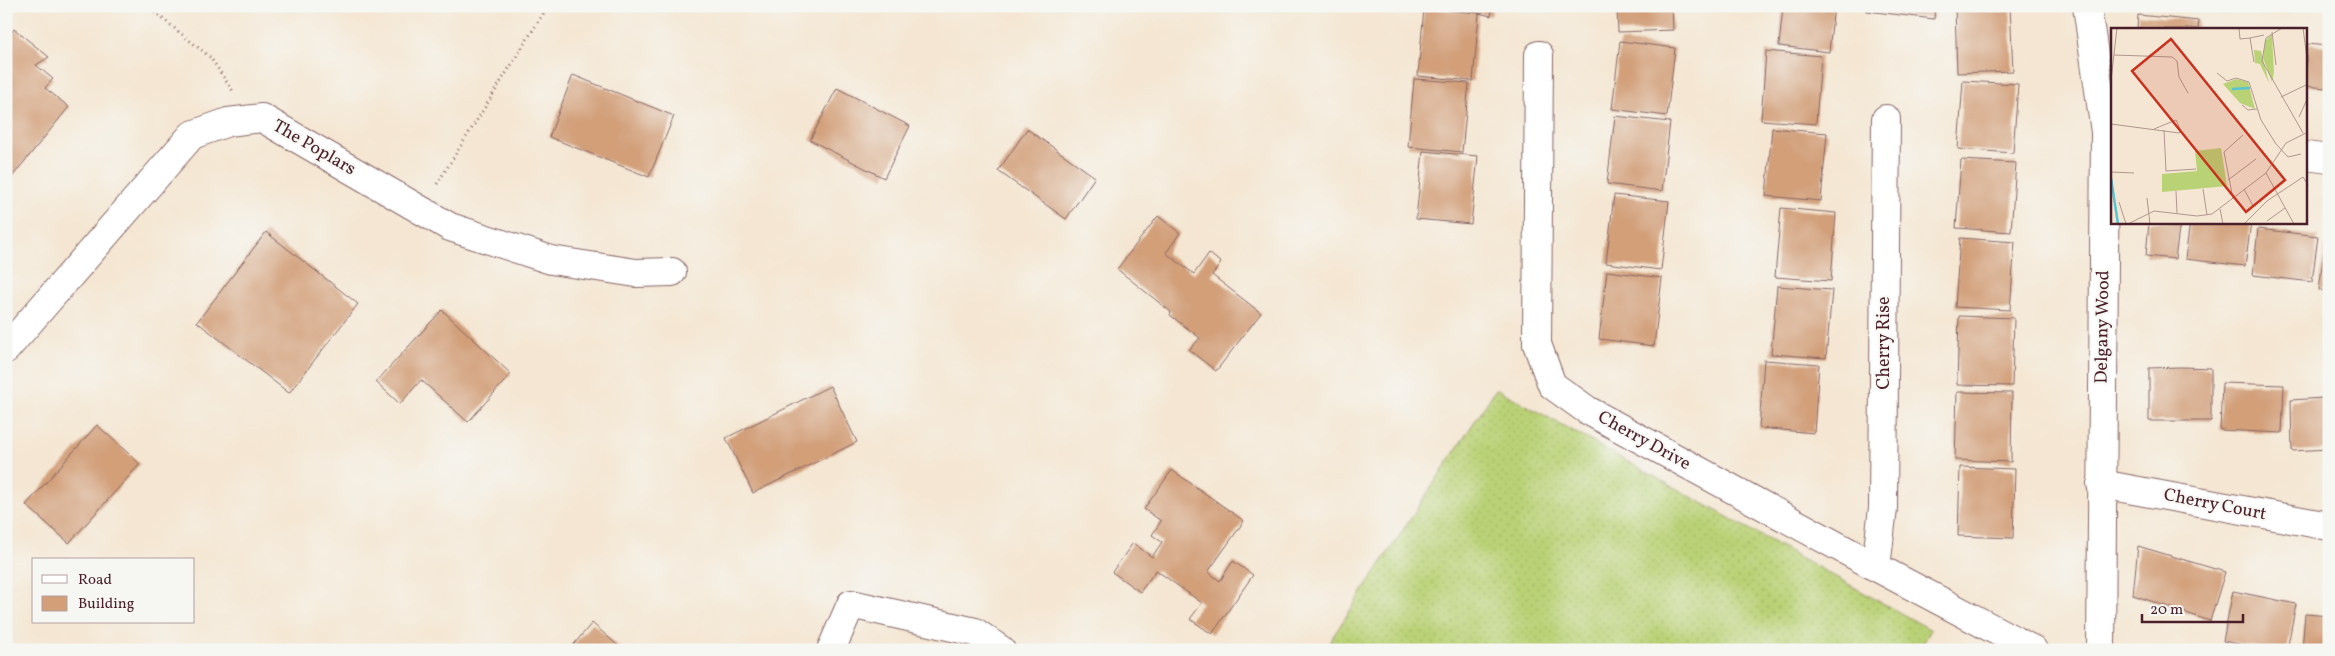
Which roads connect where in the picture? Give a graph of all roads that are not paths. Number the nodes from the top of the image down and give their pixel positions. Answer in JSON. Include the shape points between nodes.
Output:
{"nodes":[{"id":1,"x":2088,"y":6,"type":"edge"},
{"id":2,"x":1539,"y":55,"type":"dead end"},
{"id":3,"x":1886,"y":119,"type":"dead end"},
{"id":4,"x":2109,"y":133,"type":"edge"},
{"id":5,"x":2308,"y":156,"type":"edge"},
{"id":6,"x":2329,"y":159,"type":"edge"},
{"id":7,"x":672,"y":272,"type":"dead end"},
{"id":8,"x":6,"y":349,"type":"edge"},
{"id":9,"x":2101,"y":484,"type":"junction"},
{"id":10,"x":2329,"y":526,"type":"edge"},
{"id":11,"x":1876,"y":567,"type":"junction"},
{"id":12,"x":831,"y":650,"type":"edge"},
{"id":13,"x":1001,"y":650,"type":"edge"},
{"id":14,"x":2033,"y":650,"type":"edge"},
{"id":15,"x":2101,"y":650,"type":"edge"}],
"edges":[{"from":1,"to":4,"type":"street","name":"Delgany Wood"},
{"from":2,"to":11,"type":"street","name":"Cherry Drive","via":[[1537,344],[1552,385],[1587,410]]},
{"from":3,"to":11,"type":"street","name":"Cherry Rise","via":[[1883,508]]},
{"from":4,"to":9,"type":"street","name":"Delgany Wood"},
{"from":5,"to":6,"type":"street"},
{"from":7,"to":8,"type":"street","name":"The Poplars","via":[[636,274],[551,260],[450,227],[262,118],[228,122],[192,135]]},
{"from":9,"to":10,"type":"street","name":"Cherry Court"},
{"from":9,"to":15,"type":"street","name":"Delgany Wood"},
{"from":11,"to":14,"type":"street","name":"Cherry Drive"},
{"from":12,"to":13,"type":"street","via":[[851,604],[975,632]]}]}
